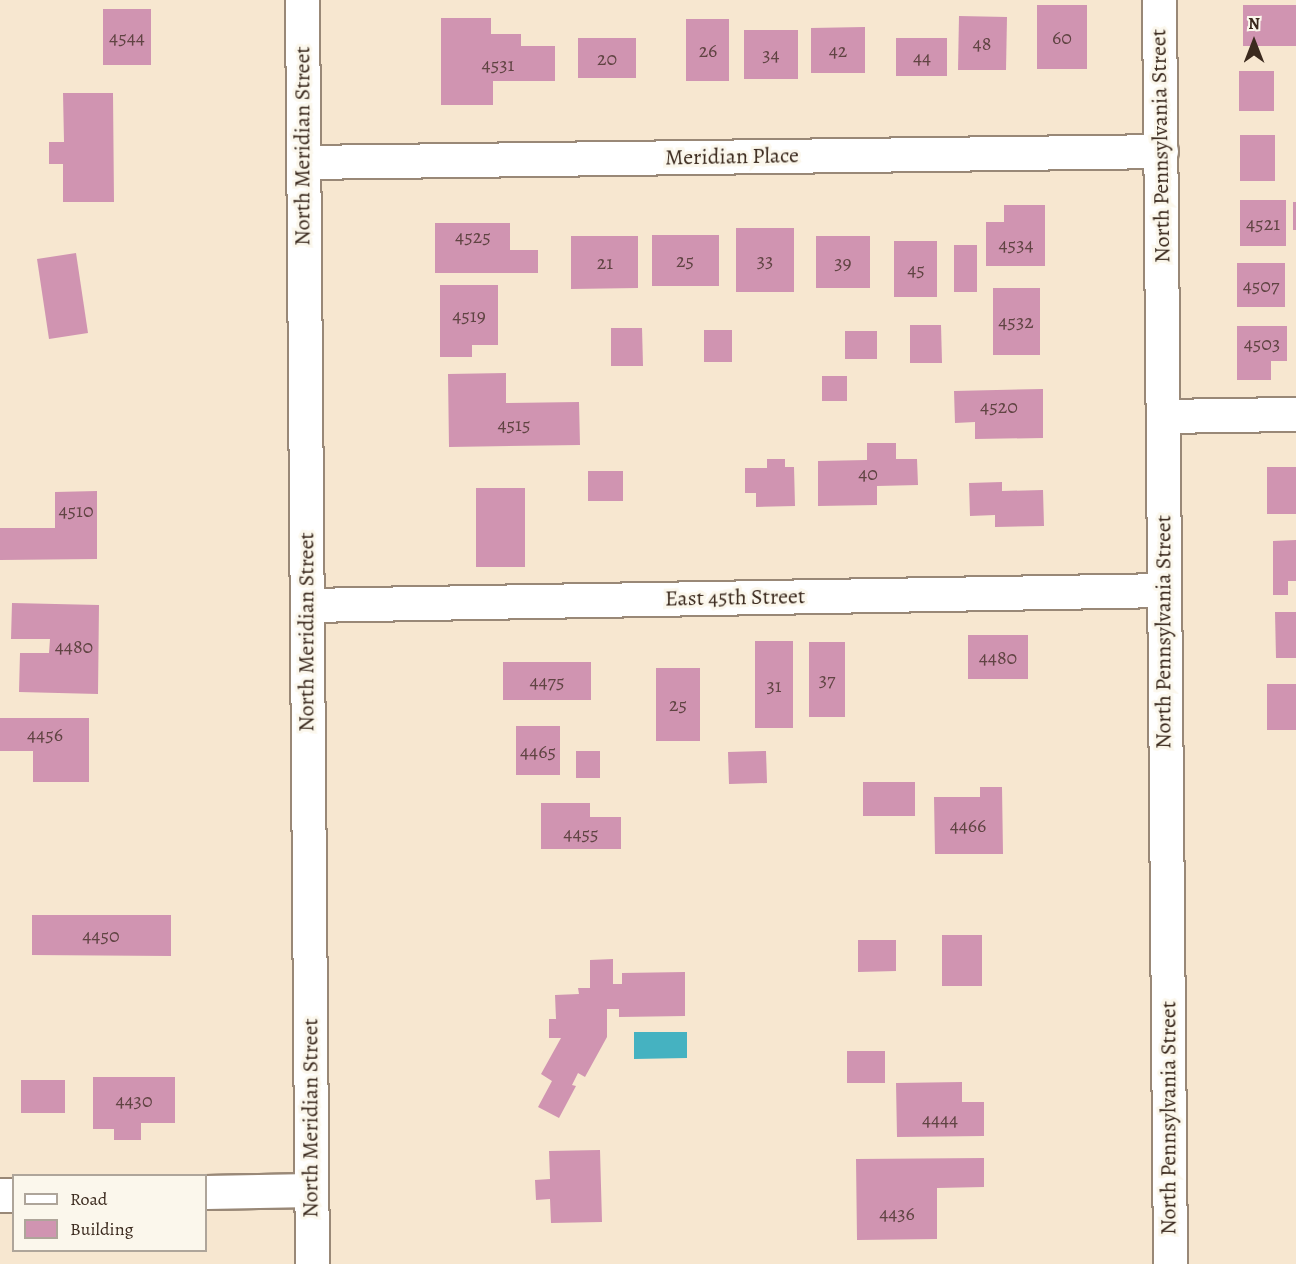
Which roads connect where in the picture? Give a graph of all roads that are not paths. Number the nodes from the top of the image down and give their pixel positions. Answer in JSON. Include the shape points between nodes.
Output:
{"nodes":[{"id":1,"x":302,"y":0,"type":"edge"},
{"id":2,"x":1159,"y":0,"type":"edge"},
{"id":3,"x":1161,"y":152,"type":"junction"},
{"id":4,"x":303,"y":162,"type":"junction"},
{"id":5,"x":1296,"y":414,"type":"edge"},
{"id":6,"x":1163,"y":416,"type":"junction"},
{"id":7,"x":1164,"y":590,"type":"junction"},
{"id":8,"x":307,"y":605,"type":"junction"},
{"id":9,"x":311,"y":1190,"type":"junction"},
{"id":10,"x":207,"y":1192,"type":"edge"},
{"id":11,"x":312,"y":1264,"type":"edge"},
{"id":12,"x":1170,"y":1264,"type":"edge"}],
"edges":[{"from":1,"to":4,"type":"street","name":"North Meridian Street"},
{"from":2,"to":3,"type":"street","name":"North Pennsylvania Street"},
{"from":3,"to":4,"type":"street","name":"Meridian Place"},
{"from":3,"to":6,"type":"street","name":"North Pennsylvania Street"},
{"from":4,"to":8,"type":"street","name":"North Meridian Street"},
{"from":5,"to":6,"type":"street"},
{"from":6,"to":7,"type":"street","name":"North Pennsylvania Street"},
{"from":7,"to":8,"type":"street","name":"East 45th Street"},
{"from":7,"to":12,"type":"street","name":"North Pennsylvania Street"},
{"from":8,"to":9,"type":"street","name":"North Meridian Street"},
{"from":9,"to":10,"type":"street"},
{"from":9,"to":11,"type":"street","name":"North Meridian Street"}]}
